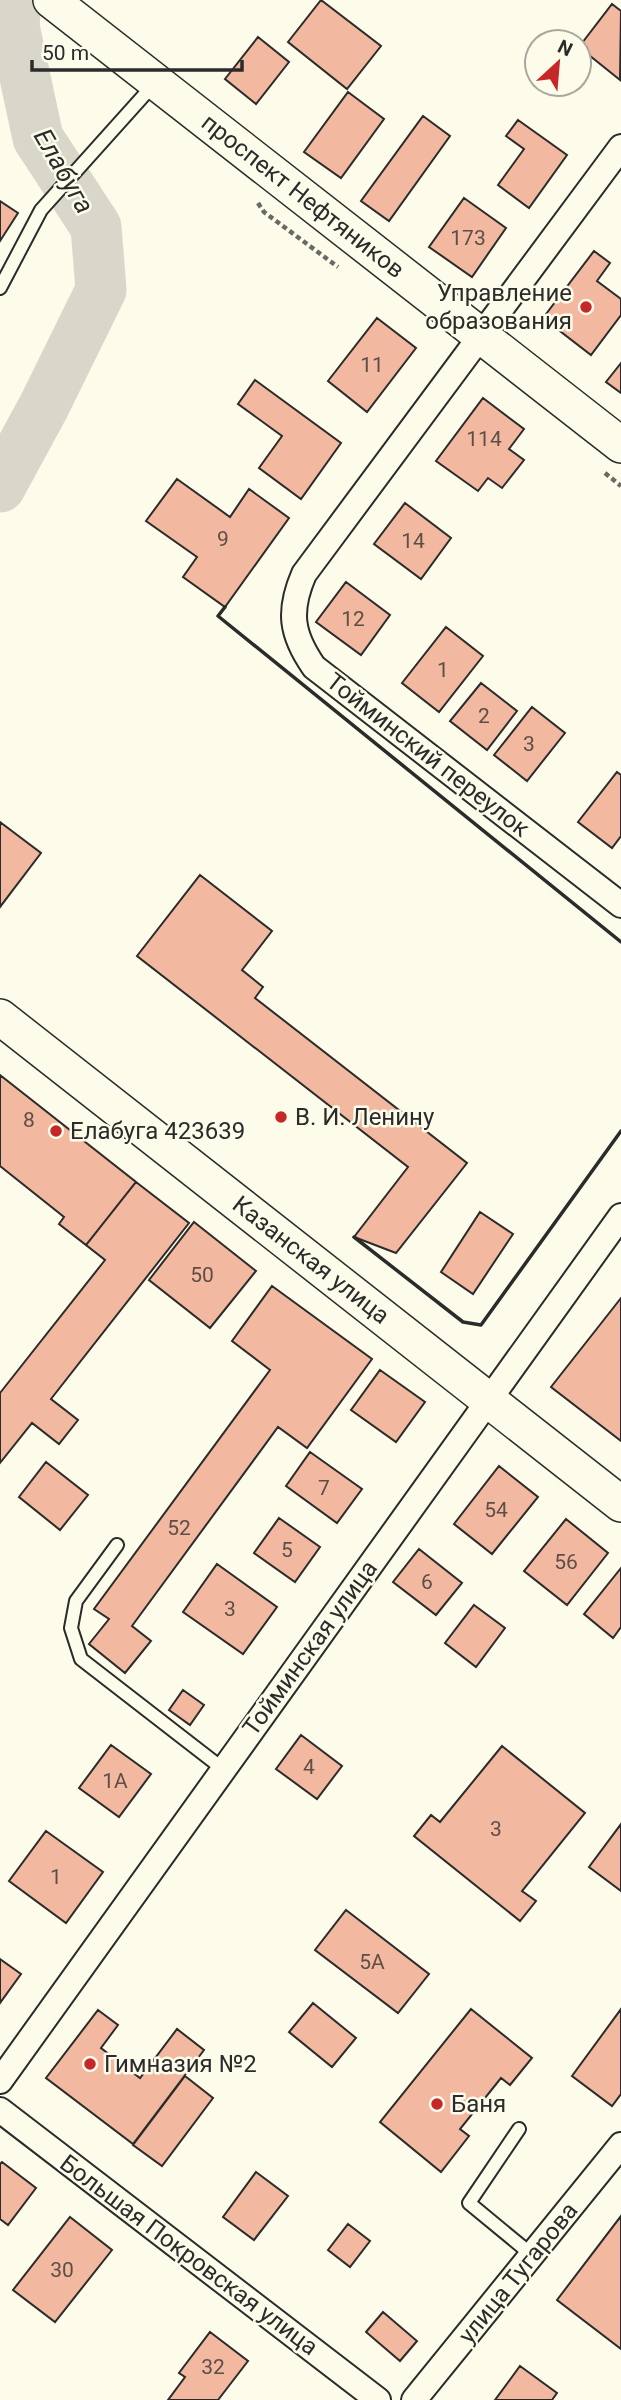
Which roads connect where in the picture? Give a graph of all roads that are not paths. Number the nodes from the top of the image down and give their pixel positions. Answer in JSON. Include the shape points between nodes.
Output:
{"nodes":[{"id":1,"x":51,"y":0,"type":"edge"},
{"id":2,"x":156,"y":82,"type":"junction"},
{"id":3,"x":621,"y":147,"type":"edge"},
{"id":4,"x":0,"y":288,"type":"edge"},
{"id":5,"x":482,"y":334,"type":"junction"},
{"id":6,"x":621,"y":445,"type":"edge"},
{"id":7,"x":621,"y":905,"type":"edge"},
{"id":8,"x":0,"y":1017,"type":"edge"},
{"id":9,"x":621,"y":1216,"type":"edge"},
{"id":10,"x":488,"y":1399,"type":"junction"},
{"id":11,"x":621,"y":1504,"type":"edge"},
{"id":12,"x":117,"y":1545,"type":"dead end"},
{"id":13,"x":223,"y":1769,"type":"junction"},
{"id":14,"x":0,"y":2081,"type":"edge"},
{"id":15,"x":0,"y":2110,"type":"edge"},
{"id":16,"x":519,"y":2129,"type":"dead end"},
{"id":17,"x":621,"y":2145,"type":"edge"},
{"id":18,"x":532,"y":2255,"type":"junction"},
{"id":19,"x":378,"y":2400,"type":"edge"},
{"id":20,"x":414,"y":2400,"type":"edge"}],
"edges":[{"from":1,"to":2,"type":"street","name":"проспект Нефтяников"},
{"from":2,"to":4,"type":"lane","via":[[41,210]]},
{"from":2,"to":5,"type":"street","name":"проспект Нефтяников"},
{"from":3,"to":5,"type":"street","name":"Тойминский переулок"},
{"from":5,"to":6,"type":"street","name":"проспект Нефтяников"},
{"from":5,"to":7,"type":"street","name":"Тойминский переулок","via":[[304,574],[293,612],[299,641],[314,667]]},
{"from":8,"to":10,"type":"street","name":"Казанская улица"},
{"from":9,"to":10,"type":"street","name":"Тойминская улица"},
{"from":10,"to":11,"type":"street","name":"Казанская улица"},
{"from":10,"to":13,"type":"street","name":"Тойминская улица"},
{"from":12,"to":13,"type":"lane","via":[[76,1601],[71,1629],[81,1659]]},
{"from":13,"to":14,"type":"street","name":"Тойминская улица"},
{"from":15,"to":19,"type":"street","name":"Большая Покровская улица"},
{"from":16,"to":18,"type":"lane","via":[[468,2203]]},
{"from":17,"to":18,"type":"street","name":"улица Тугарова"},
{"from":18,"to":20,"type":"street","name":"улица Тугарова"}]}
